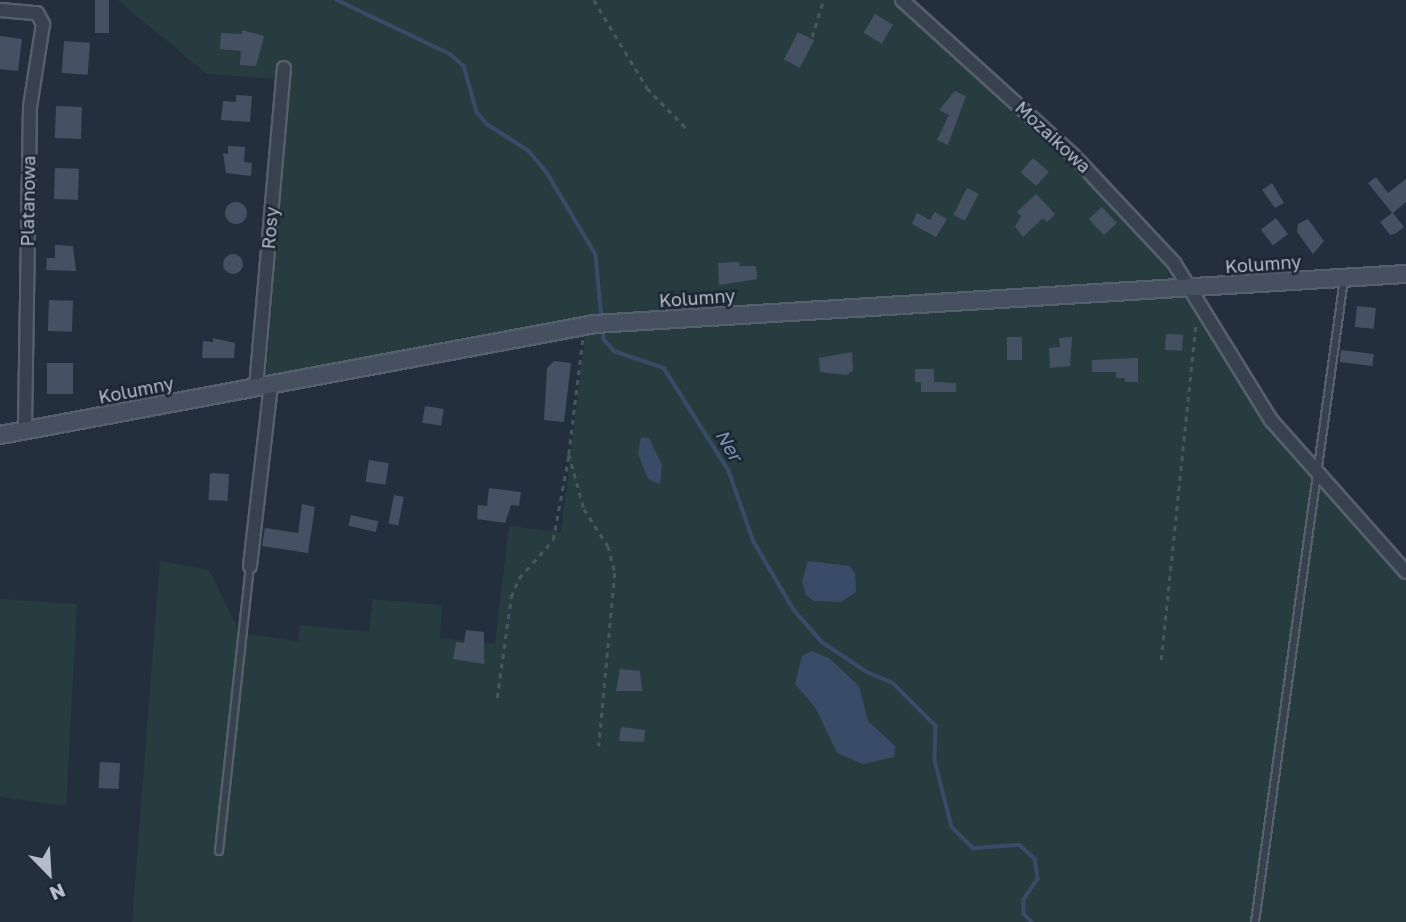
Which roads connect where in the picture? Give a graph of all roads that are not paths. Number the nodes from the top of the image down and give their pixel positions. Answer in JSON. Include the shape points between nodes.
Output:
{"nodes":[{"id":1,"x":902,"y":0,"type":"edge"},
{"id":2,"x":0,"y":10,"type":"edge"},
{"id":3,"x":284,"y":68,"type":"dead end"},
{"id":4,"x":1406,"y":274,"type":"edge"},
{"id":5,"x":1344,"y":278,"type":"junction"},
{"id":6,"x":1189,"y":288,"type":"junction"},
{"id":7,"x":264,"y":385,"type":"junction"},
{"id":8,"x":25,"y":430,"type":"junction"},
{"id":9,"x":0,"y":435,"type":"edge"},
{"id":10,"x":1318,"y":477,"type":"junction"},
{"id":11,"x":250,"y":566,"type":"joint"},
{"id":12,"x":1406,"y":572,"type":"edge"},
{"id":13,"x":219,"y":851,"type":"dead end"},
{"id":14,"x":1255,"y":922,"type":"edge"}],
"edges":[{"from":1,"to":6,"type":"street","name":"Mozaikowa","via":[[1083,165],[1174,262]]},
{"from":2,"to":8,"type":"street","name":"Platanowa","via":[[37,13],[43,24],[30,107]]},
{"from":3,"to":7,"type":"street","name":"Rosy"},
{"from":4,"to":5,"type":"street","name":"Kolumny"},
{"from":5,"to":6,"type":"street","name":"Kolumny"},
{"from":5,"to":10,"type":"lane"},
{"from":6,"to":7,"type":"street","name":"Kolumny","via":[[589,325]]},
{"from":6,"to":10,"type":"street","name":"Mozaikowa","via":[[1271,420]]},
{"from":7,"to":8,"type":"street","name":"Kolumny"},
{"from":7,"to":11,"type":"street","name":"Rosy"},
{"from":8,"to":9,"type":"street","name":"Kolumny"},
{"from":10,"to":12,"type":"street","name":"Mozaikowa"},
{"from":10,"to":14,"type":"lane"},
{"from":11,"to":13,"type":"lane"}]}
